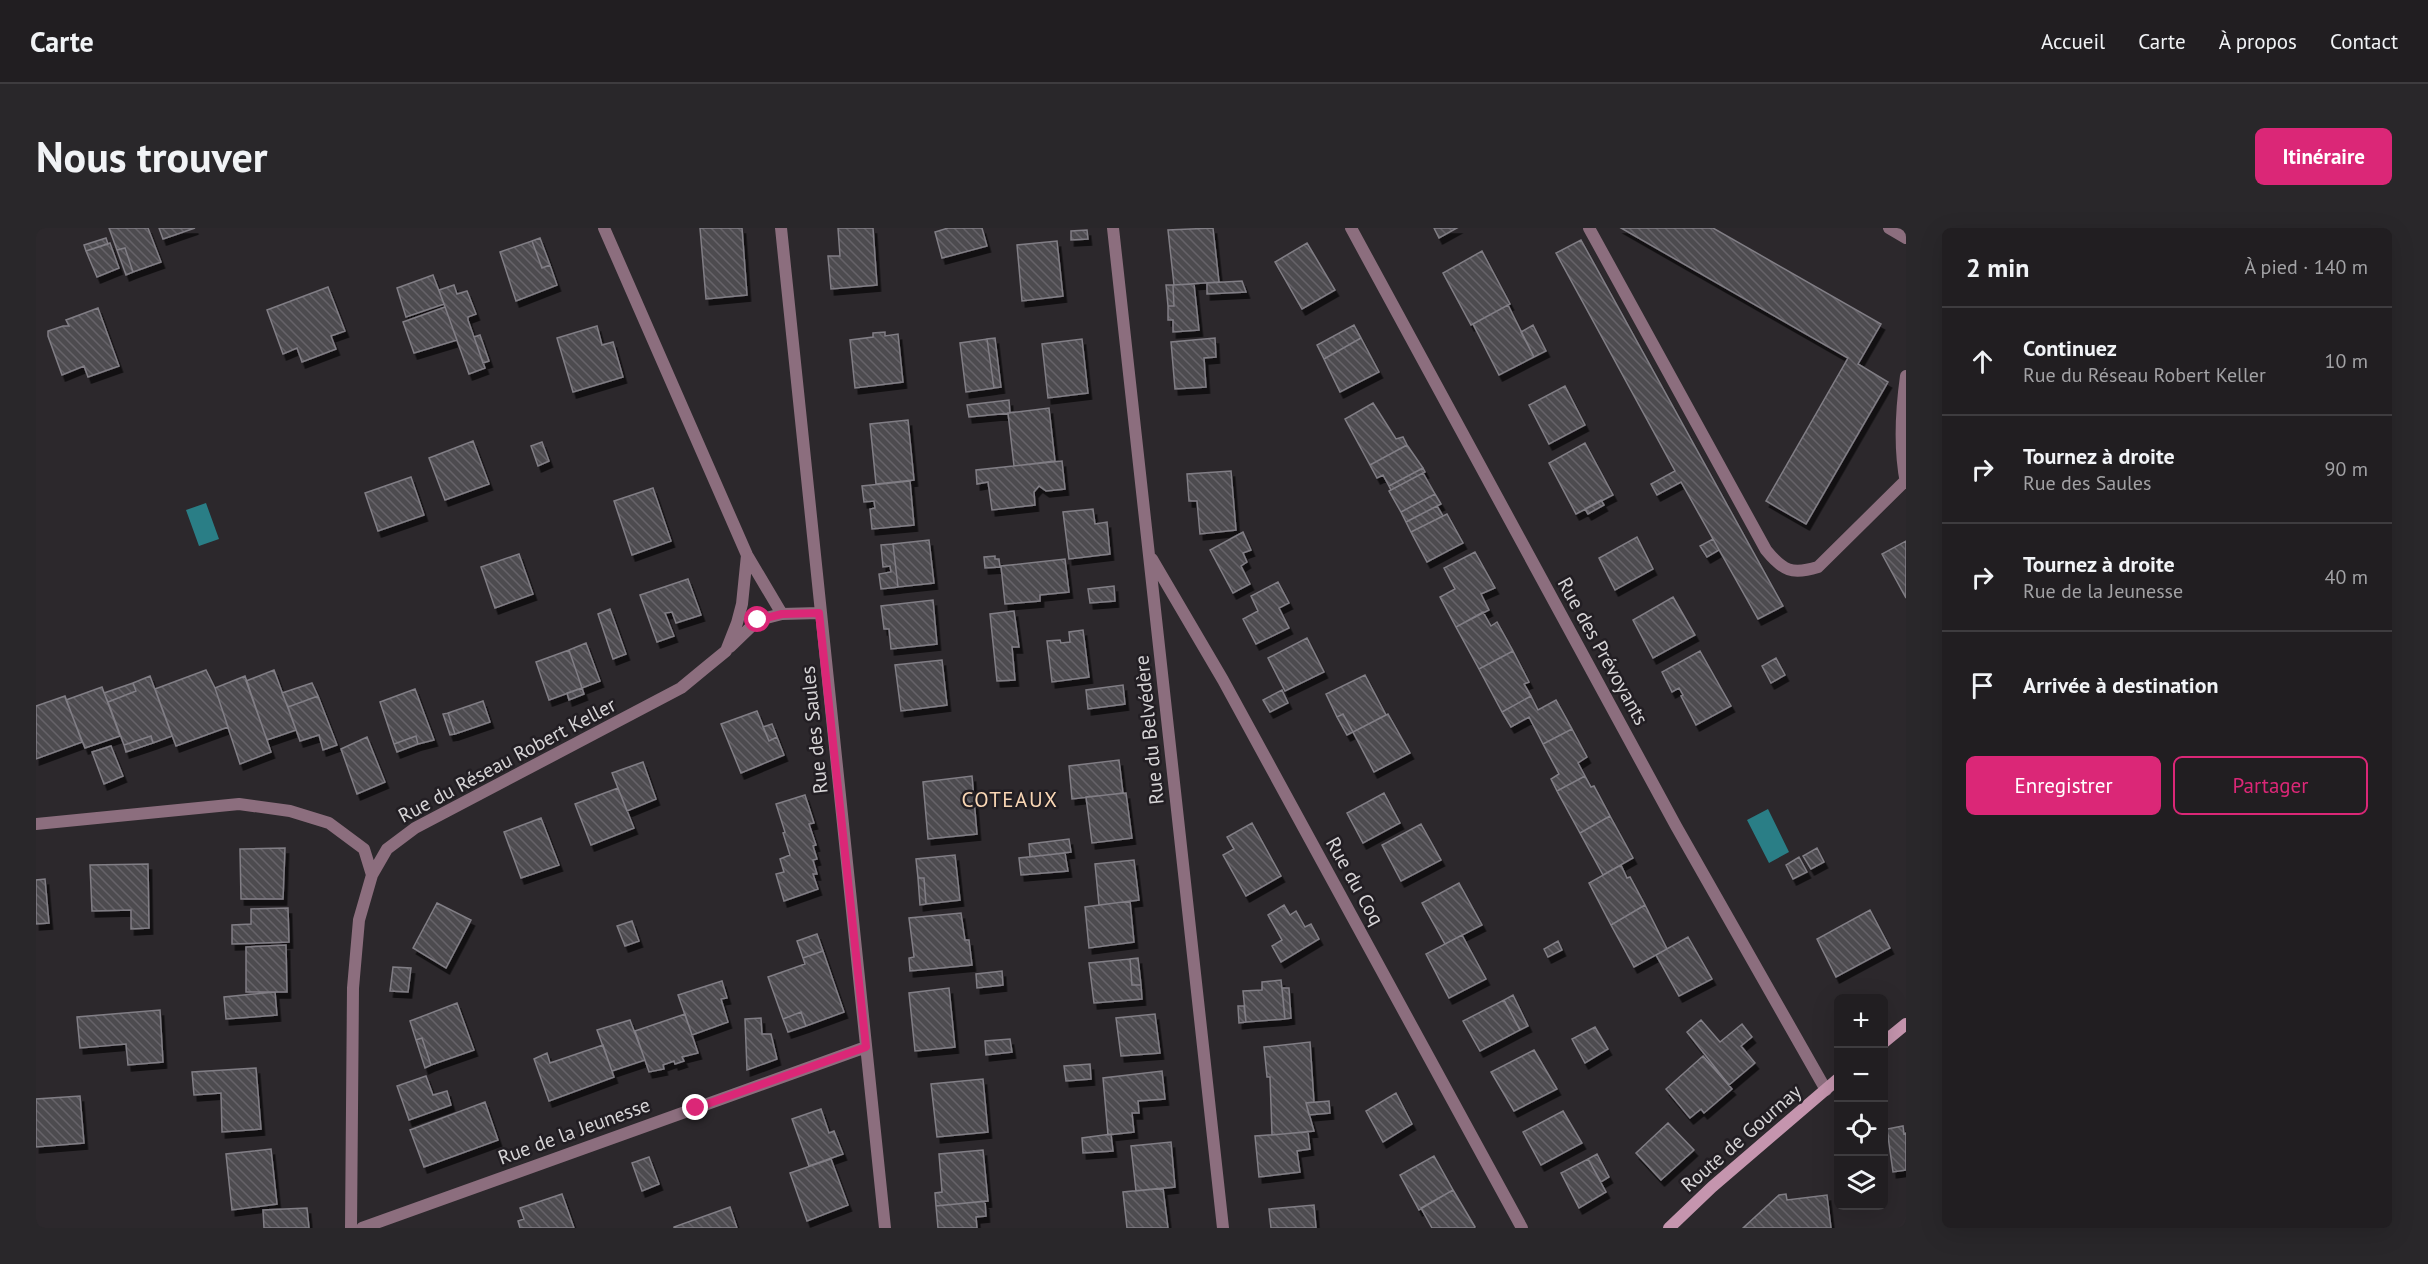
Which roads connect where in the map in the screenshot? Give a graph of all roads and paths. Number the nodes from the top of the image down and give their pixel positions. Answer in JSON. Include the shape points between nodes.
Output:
{"nodes":[{"id":1,"x":604,"y":228,"type":"edge"},
{"id":2,"x":781,"y":228,"type":"edge"},
{"id":3,"x":1113,"y":228,"type":"edge"},
{"id":4,"x":1352,"y":228,"type":"edge"},
{"id":5,"x":1589,"y":228,"type":"edge"},
{"id":6,"x":1889,"y":228,"type":"edge"},
{"id":7,"x":1906,"y":238,"type":"edge"},
{"id":8,"x":1906,"y":376,"type":"edge"},
{"id":9,"x":1906,"y":482,"type":"edge"},
{"id":10,"x":747,"y":555,"type":"junction"},
{"id":11,"x":1150,"y":556,"type":"junction"},
{"id":12,"x":819,"y":613,"type":"junction"},
{"id":13,"x":782,"y":614,"type":"junction"},
{"id":14,"x":726,"y":651,"type":"junction"},
{"id":15,"x":36,"y":824,"type":"edge"},
{"id":16,"x":372,"y":875,"type":"junction"},
{"id":17,"x":1906,"y":1024,"type":"edge"},
{"id":18,"x":1888,"y":1039,"type":"edge"},
{"id":19,"x":866,"y":1047,"type":"junction"},
{"id":20,"x":1834,"y":1083,"type":"edge"},
{"id":21,"x":1826,"y":1090,"type":"junction"},
{"id":22,"x":351,"y":1228,"type":"edge"},
{"id":23,"x":362,"y":1228,"type":"edge"},
{"id":24,"x":885,"y":1228,"type":"edge"},
{"id":25,"x":1223,"y":1228,"type":"edge"},
{"id":26,"x":1522,"y":1228,"type":"edge"},
{"id":27,"x":1670,"y":1228,"type":"edge"}],
"edges":[{"from":1,"to":10,"type":"street"},
{"from":2,"to":12,"type":"street","name":"Rue des Saules"},
{"from":3,"to":11,"type":"street","name":"Rue du Belvédère"},
{"from":4,"to":21,"type":"street","name":"Rue des Prévoyants","via":[[1665,805]]},
{"from":5,"to":9,"type":"street","via":[[1776,562],[1789,571],[1818,567]]},
{"from":6,"to":7,"type":"street"},
{"from":8,"to":9,"type":"street","via":[[1902,431]]},
{"from":10,"to":13,"type":"street"},
{"from":10,"to":14,"type":"street","via":[[742,604]]},
{"from":11,"to":25,"type":"street","name":"Rue du Belvédère"},
{"from":11,"to":26,"type":"street","name":"Rue du Coq","via":[[1223,680]]},
{"from":12,"to":13,"type":"street","name":"Rue du Réseau Robert Keller"},
{"from":12,"to":19,"type":"street","name":"Rue des Saules"},
{"from":13,"to":14,"type":"street","name":"Rue du Réseau Robert Keller","via":[[758,620]]},
{"from":14,"to":16,"type":"street","name":"Rue du Réseau Robert Keller","via":[[681,687],[415,828],[387,849]]},
{"from":15,"to":16,"type":"street","via":[[239,804],[290,811],[329,823],[364,849]]},
{"from":16,"to":22,"type":"street","name":"Rue du Réseau Robert Keller","via":[[359,920],[353,988]]},
{"from":17,"to":18,"type":"street"},
{"from":19,"to":23,"type":"street","name":"Rue de la Jeunesse"},
{"from":19,"to":24,"type":"street","name":"Rue des Saules"},
{"from":20,"to":21,"type":"street","name":"Route de Gournay"},
{"from":21,"to":27,"type":"street","name":"Route de Gournay"}]}
